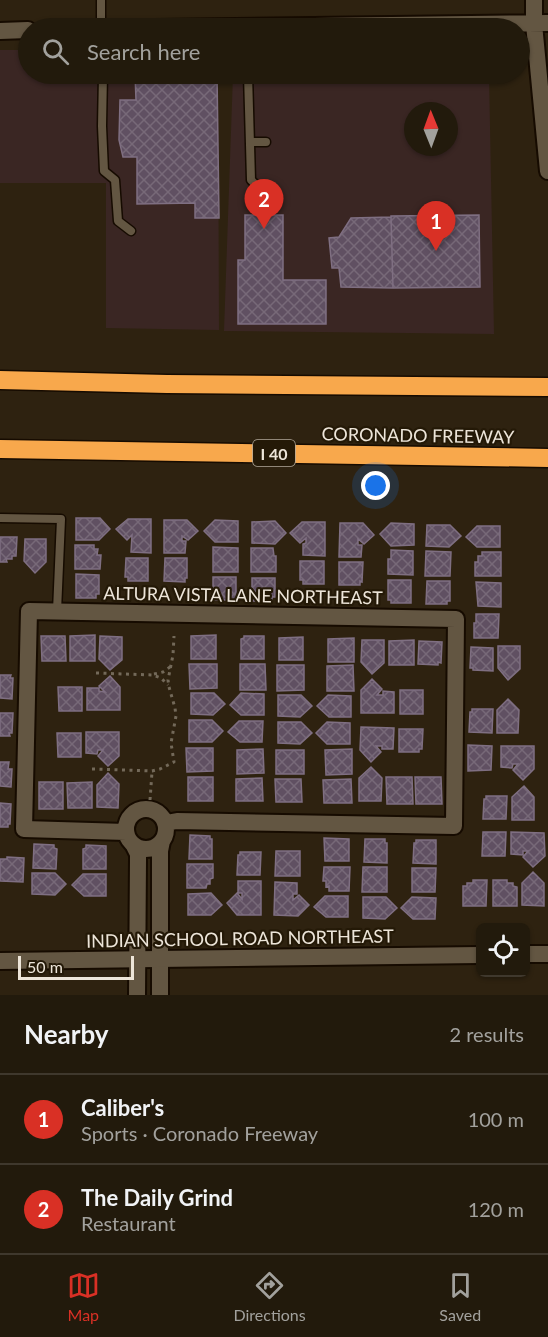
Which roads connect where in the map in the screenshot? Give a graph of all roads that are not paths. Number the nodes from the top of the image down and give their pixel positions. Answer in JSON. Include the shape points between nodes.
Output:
{"nodes":[{"id":1,"x":101,"y":0,"type":"edge"},
{"id":2,"x":534,"y":0,"type":"edge"},
{"id":3,"x":101,"y":18,"type":"edge"},
{"id":4,"x":541,"y":23,"type":"edge"},
{"id":5,"x":0,"y":30,"type":"edge"},
{"id":6,"x":18,"y":30,"type":"edge"},
{"id":7,"x":103,"y":84,"type":"edge"},
{"id":8,"x":248,"y":84,"type":"edge"},
{"id":9,"x":250,"y":142,"type":"junction"},
{"id":10,"x":266,"y":142,"type":"dead end"},
{"id":11,"x":548,"y":171,"type":"edge"},
{"id":12,"x":255,"y":184,"type":"dead end"},
{"id":13,"x":131,"y":231,"type":"dead end"},
{"id":14,"x":0,"y":380,"type":"edge"},
{"id":15,"x":548,"y":387,"type":"edge"},
{"id":16,"x":0,"y":448,"type":"edge"},
{"id":17,"x":548,"y":458,"type":"edge"},
{"id":18,"x":0,"y":518,"type":"edge"},
{"id":19,"x":57,"y":611,"type":"junction"},
{"id":20,"x":166,"y":823,"type":"junction"},
{"id":21,"x":130,"y":838,"type":"junction"},
{"id":22,"x":162,"y":841,"type":"junction"},
{"id":23,"x":530,"y":954,"type":"edge"},
{"id":24,"x":548,"y":954,"type":"edge"},
{"id":25,"x":476,"y":955,"type":"edge"},
{"id":26,"x":137,"y":959,"type":"junction"},
{"id":27,"x":160,"y":959,"type":"junction"},
{"id":28,"x":0,"y":960,"type":"edge"},
{"id":29,"x":137,"y":995,"type":"edge"},
{"id":30,"x":160,"y":995,"type":"edge"}],
"edges":[{"from":1,"to":3,"type":"lane"},
{"from":2,"to":4,"type":"street"},
{"from":4,"to":11,"type":"street"},
{"from":5,"to":6,"type":"street"},
{"from":7,"to":13,"type":"lane","via":[[104,171],[115,180],[118,221]]},
{"from":8,"to":9,"type":"lane"},
{"from":9,"to":10,"type":"lane"},
{"from":9,"to":12,"type":"lane","via":[[250,180]]},
{"from":14,"to":15,"type":"highway"},
{"from":16,"to":17,"type":"highway","name":"CORONADO FREEWAY","number":"I 40"},
{"from":18,"to":19,"type":"lane","via":[[61,519]]},
{"from":19,"to":20,"type":"street","name":"ALTURA VISTA LANE NORTHEAST","via":[[456,619],[454,826]]},
{"from":19,"to":21,"type":"street","name":"ALTURA VISTA LANE NORTHEAST","via":[[29,610],[24,829]]},
{"from":20,"to":21,"type":"street","via":[[159,813],[147,808],[140,810],[126,825]]},
{"from":20,"to":22,"type":"street"},
{"from":21,"to":22,"type":"street","via":[[145,849]]},
{"from":21,"to":26,"type":"street","via":[[138,860]]},
{"from":22,"to":27,"type":"street"},
{"from":23,"to":24,"type":"street"},
{"from":25,"to":27,"type":"street","name":"INDIAN SCHOOL ROAD NORTHEAST"},
{"from":26,"to":27,"type":"street","name":"INDIAN SCHOOL ROAD NORTHEAST"},
{"from":26,"to":28,"type":"street","name":"INDIAN SCHOOL ROAD NORTHEAST"},
{"from":26,"to":29,"type":"street"},
{"from":27,"to":30,"type":"street"}]}
